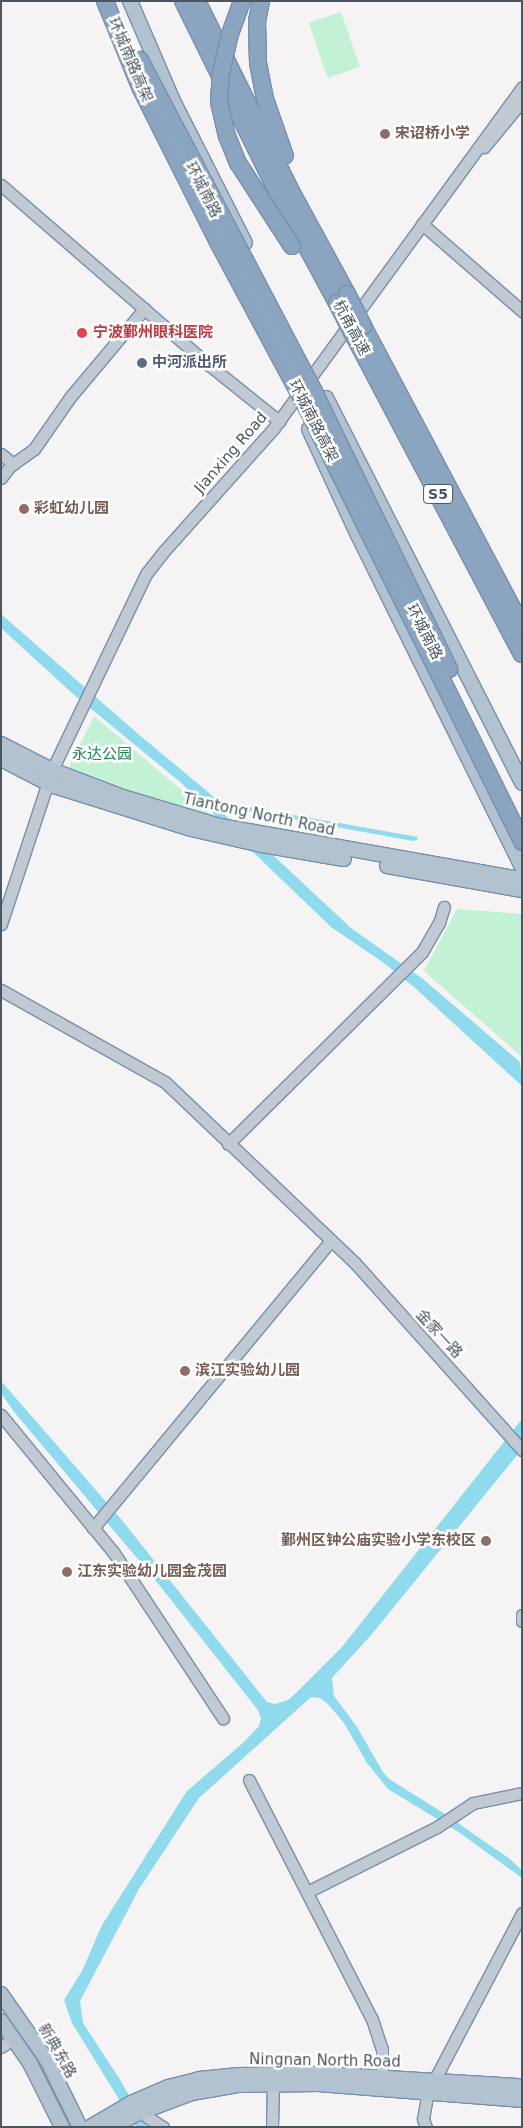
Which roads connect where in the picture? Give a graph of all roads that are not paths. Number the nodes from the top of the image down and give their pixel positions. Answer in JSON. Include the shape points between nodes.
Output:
{"nodes":[{"id":1,"x":96,"y":1,"type":"edge"},
{"id":2,"x":105,"y":1,"type":"edge"},
{"id":3,"x":116,"y":1,"type":"edge"},
{"id":4,"x":130,"y":1,"type":"edge"},
{"id":5,"x":183,"y":1,"type":"edge"},
{"id":6,"x":197,"y":1,"type":"edge"},
{"id":7,"x":242,"y":1,"type":"edge"},
{"id":8,"x":261,"y":1,"type":"edge"},
{"id":9,"x":522,"y":87,"type":"edge"},
{"id":10,"x":522,"y":101,"type":"edge"},
{"id":11,"x":460,"y":171,"type":"junction"},
{"id":12,"x":1,"y":185,"type":"edge"},
{"id":13,"x":422,"y":224,"type":"junction"},
{"id":14,"x":330,"y":262,"type":"junction"},
{"id":15,"x":339,"y":302,"type":"junction"},
{"id":16,"x":144,"y":309,"type":"junction"},
{"id":17,"x":522,"y":311,"type":"edge"},
{"id":18,"x":355,"y":334,"type":"junction"},
{"id":19,"x":306,"y":361,"type":"dead end"},
{"id":20,"x":320,"y":388,"type":"dead end"},
{"id":21,"x":288,"y":391,"type":"dead end"},
{"id":22,"x":300,"y":410,"type":"dead end"},
{"id":23,"x":279,"y":421,"type":"junction"},
{"id":24,"x":1,"y":454,"type":"edge"},
{"id":25,"x":13,"y":464,"type":"junction"},
{"id":26,"x":1,"y":478,"type":"edge"},
{"id":27,"x":522,"y":626,"type":"edge"},
{"id":28,"x":522,"y":654,"type":"edge"},
{"id":29,"x":1,"y":744,"type":"edge"},
{"id":30,"x":1,"y":759,"type":"edge"},
{"id":31,"x":50,"y":776,"type":"junction"},
{"id":32,"x":522,"y":783,"type":"edge"},
{"id":33,"x":522,"y":817,"type":"edge"},
{"id":34,"x":522,"y":842,"type":"edge"},
{"id":35,"x":374,"y":859,"type":"junction"},
{"id":36,"x":522,"y":867,"type":"edge"},
{"id":37,"x":522,"y":880,"type":"edge"},
{"id":38,"x":522,"y":890,"type":"edge"},
{"id":39,"x":444,"y":907,"type":"dead end"},
{"id":40,"x":1,"y":924,"type":"edge"},
{"id":41,"x":1,"y":990,"type":"edge"},
{"id":42,"x":228,"y":1144,"type":"junction"},
{"id":43,"x":330,"y":1242,"type":"junction"},
{"id":44,"x":1,"y":1415,"type":"edge"},
{"id":45,"x":522,"y":1450,"type":"edge"},
{"id":46,"x":95,"y":1526,"type":"junction"},
{"id":47,"x":522,"y":1615,"type":"edge"},
{"id":48,"x":522,"y":1621,"type":"edge"},
{"id":49,"x":223,"y":1718,"type":"dead end"},
{"id":50,"x":249,"y":1780,"type":"dead end"},
{"id":51,"x":522,"y":1792,"type":"edge"},
{"id":52,"x":307,"y":1892,"type":"junction"},
{"id":53,"x":522,"y":1913,"type":"edge"},
{"id":54,"x":1,"y":1994,"type":"edge"},
{"id":55,"x":1,"y":2021,"type":"edge"},
{"id":56,"x":13,"y":2039,"type":"junction"},
{"id":57,"x":1,"y":2047,"type":"edge"},
{"id":58,"x":382,"y":2077,"type":"junction"},
{"id":59,"x":273,"y":2084,"type":"junction"},
{"id":60,"x":431,"y":2086,"type":"junction"},
{"id":61,"x":522,"y":2086,"type":"edge"},
{"id":62,"x":522,"y":2100,"type":"edge"},
{"id":63,"x":128,"y":2114,"type":"edge"},
{"id":64,"x":62,"y":2127,"type":"edge"},
{"id":65,"x":80,"y":2127,"type":"edge"},
{"id":66,"x":90,"y":2127,"type":"edge"},
{"id":67,"x":163,"y":2127,"type":"edge"},
{"id":68,"x":272,"y":2127,"type":"edge"},
{"id":69,"x":426,"y":2127,"type":"edge"}],
"edges":[{"from":1,"to":21,"type":"main road","name":"环城南路","via":[[137,96]]},
{"from":2,"to":34,"type":"highway","name":"环城南路高架","bridge":true,"via":[[141,89],[308,410]]},
{"from":3,"to":33,"type":"highway","name":"环城南路高架","bridge":true,"via":[[141,64],[315,394]]},
{"from":4,"to":19,"type":"main road","name":"环城南路","via":[[173,101]]},
{"from":5,"to":15,"type":"highway","name":"杭甬高速","number":"S5","via":[[281,199]]},
{"from":6,"to":14,"type":"highway","name":"杭甬高速","number":"S5","via":[[292,193]]},
{"from":7,"to":15,"type":"highway","bridge":true,"via":[[221,72],[219,102],[227,136],[238,163],[292,246]]},
{"from":8,"to":14,"type":"highway","via":[[257,21],[258,63],[265,99],[277,139]]},
{"from":9,"to":11,"type":"street"},
{"from":10,"to":11,"type":"street"},
{"from":11,"to":13,"type":"street","name":"Jianxing Road"},
{"from":12,"to":16,"type":"street"},
{"from":13,"to":17,"type":"street"},
{"from":13,"to":23,"type":"street","name":"Jianxing Road"},
{"from":14,"to":15,"type":"highway","name":"杭甬高速","number":"S5"},
{"from":15,"to":18,"type":"highway"},
{"from":15,"to":18,"type":"highway","name":"杭甬高速","number":"S5","bridge":true},
{"from":16,"to":23,"type":"street"},
{"from":16,"to":25,"type":"street","via":[[71,396],[34,449]]},
{"from":18,"to":27,"type":"highway","name":"杭甬高速","number":"S5"},
{"from":18,"to":28,"type":"highway","number":"S5"},
{"from":20,"to":32,"type":"main road","name":"环城南路"},
{"from":22,"to":36,"type":"main road","name":"环城南路","via":[[358,536]]},
{"from":23,"to":31,"type":"street","name":"Jianxing Road","via":[[146,574]]},
{"from":24,"to":25,"type":"street"},
{"from":25,"to":26,"type":"street"},
{"from":29,"to":31,"type":"main road","name":"Tiantong North Road"},
{"from":30,"to":31,"type":"main road","name":"Tiantong North Road"},
{"from":31,"to":35,"type":"main road","name":"Tiantong North Road","via":[[220,826]]},
{"from":31,"to":35,"type":"main road","name":"Tiantong North Road","via":[[183,826],[262,845]]},
{"from":31,"to":40,"type":"street","name":"Jianxing Road"},
{"from":35,"to":37,"type":"main road","name":"Tiantong North Road"},
{"from":35,"to":38,"type":"main road","name":"Tiantong North Road"},
{"from":39,"to":42,"type":"street","via":[[439,923],[422,952]]},
{"from":41,"to":42,"type":"street","name":"金家一路","via":[[165,1082]]},
{"from":42,"to":43,"type":"street","name":"金家一路"},
{"from":43,"to":45,"type":"street","name":"金家一路","via":[[355,1263]]},
{"from":43,"to":46,"type":"street"},
{"from":44,"to":46,"type":"street"},
{"from":46,"to":49,"type":"street"},
{"from":47,"to":48,"type":"street"},
{"from":50,"to":52,"type":"street"},
{"from":51,"to":52,"type":"street","via":[[473,1803],[437,1827]]},
{"from":52,"to":58,"type":"street","via":[[378,2033],[382,2049]]},
{"from":53,"to":60,"type":"street"},
{"from":54,"to":65,"type":"main road","name":"新典东路","via":[[46,2060]]},
{"from":55,"to":56,"type":"main road","name":"新典东路"},
{"from":56,"to":57,"type":"street"},
{"from":56,"to":64,"type":"main road","name":"新典东路","via":[[30,2063]]},
{"from":58,"to":60,"type":"main road","name":"Ningnan North Road"},
{"from":58,"to":63,"type":"main road","name":"Ningnan North Road","via":[[324,2074],[199,2079],[168,2087]]},
{"from":59,"to":60,"type":"main road","name":"Ningnan North Road"},
{"from":59,"to":63,"type":"main road","name":"Ningnan North Road","via":[[239,2084],[192,2093]]},
{"from":59,"to":68,"type":"street"},
{"from":60,"to":61,"type":"main road","name":"Ningnan North Road"},
{"from":60,"to":62,"type":"main road","name":"Ningnan North Road"},
{"from":60,"to":69,"type":"street","via":[[423,2119]]},
{"from":63,"to":66,"type":"main road"},
{"from":63,"to":67,"type":"street","via":[[147,2117]]}]}
